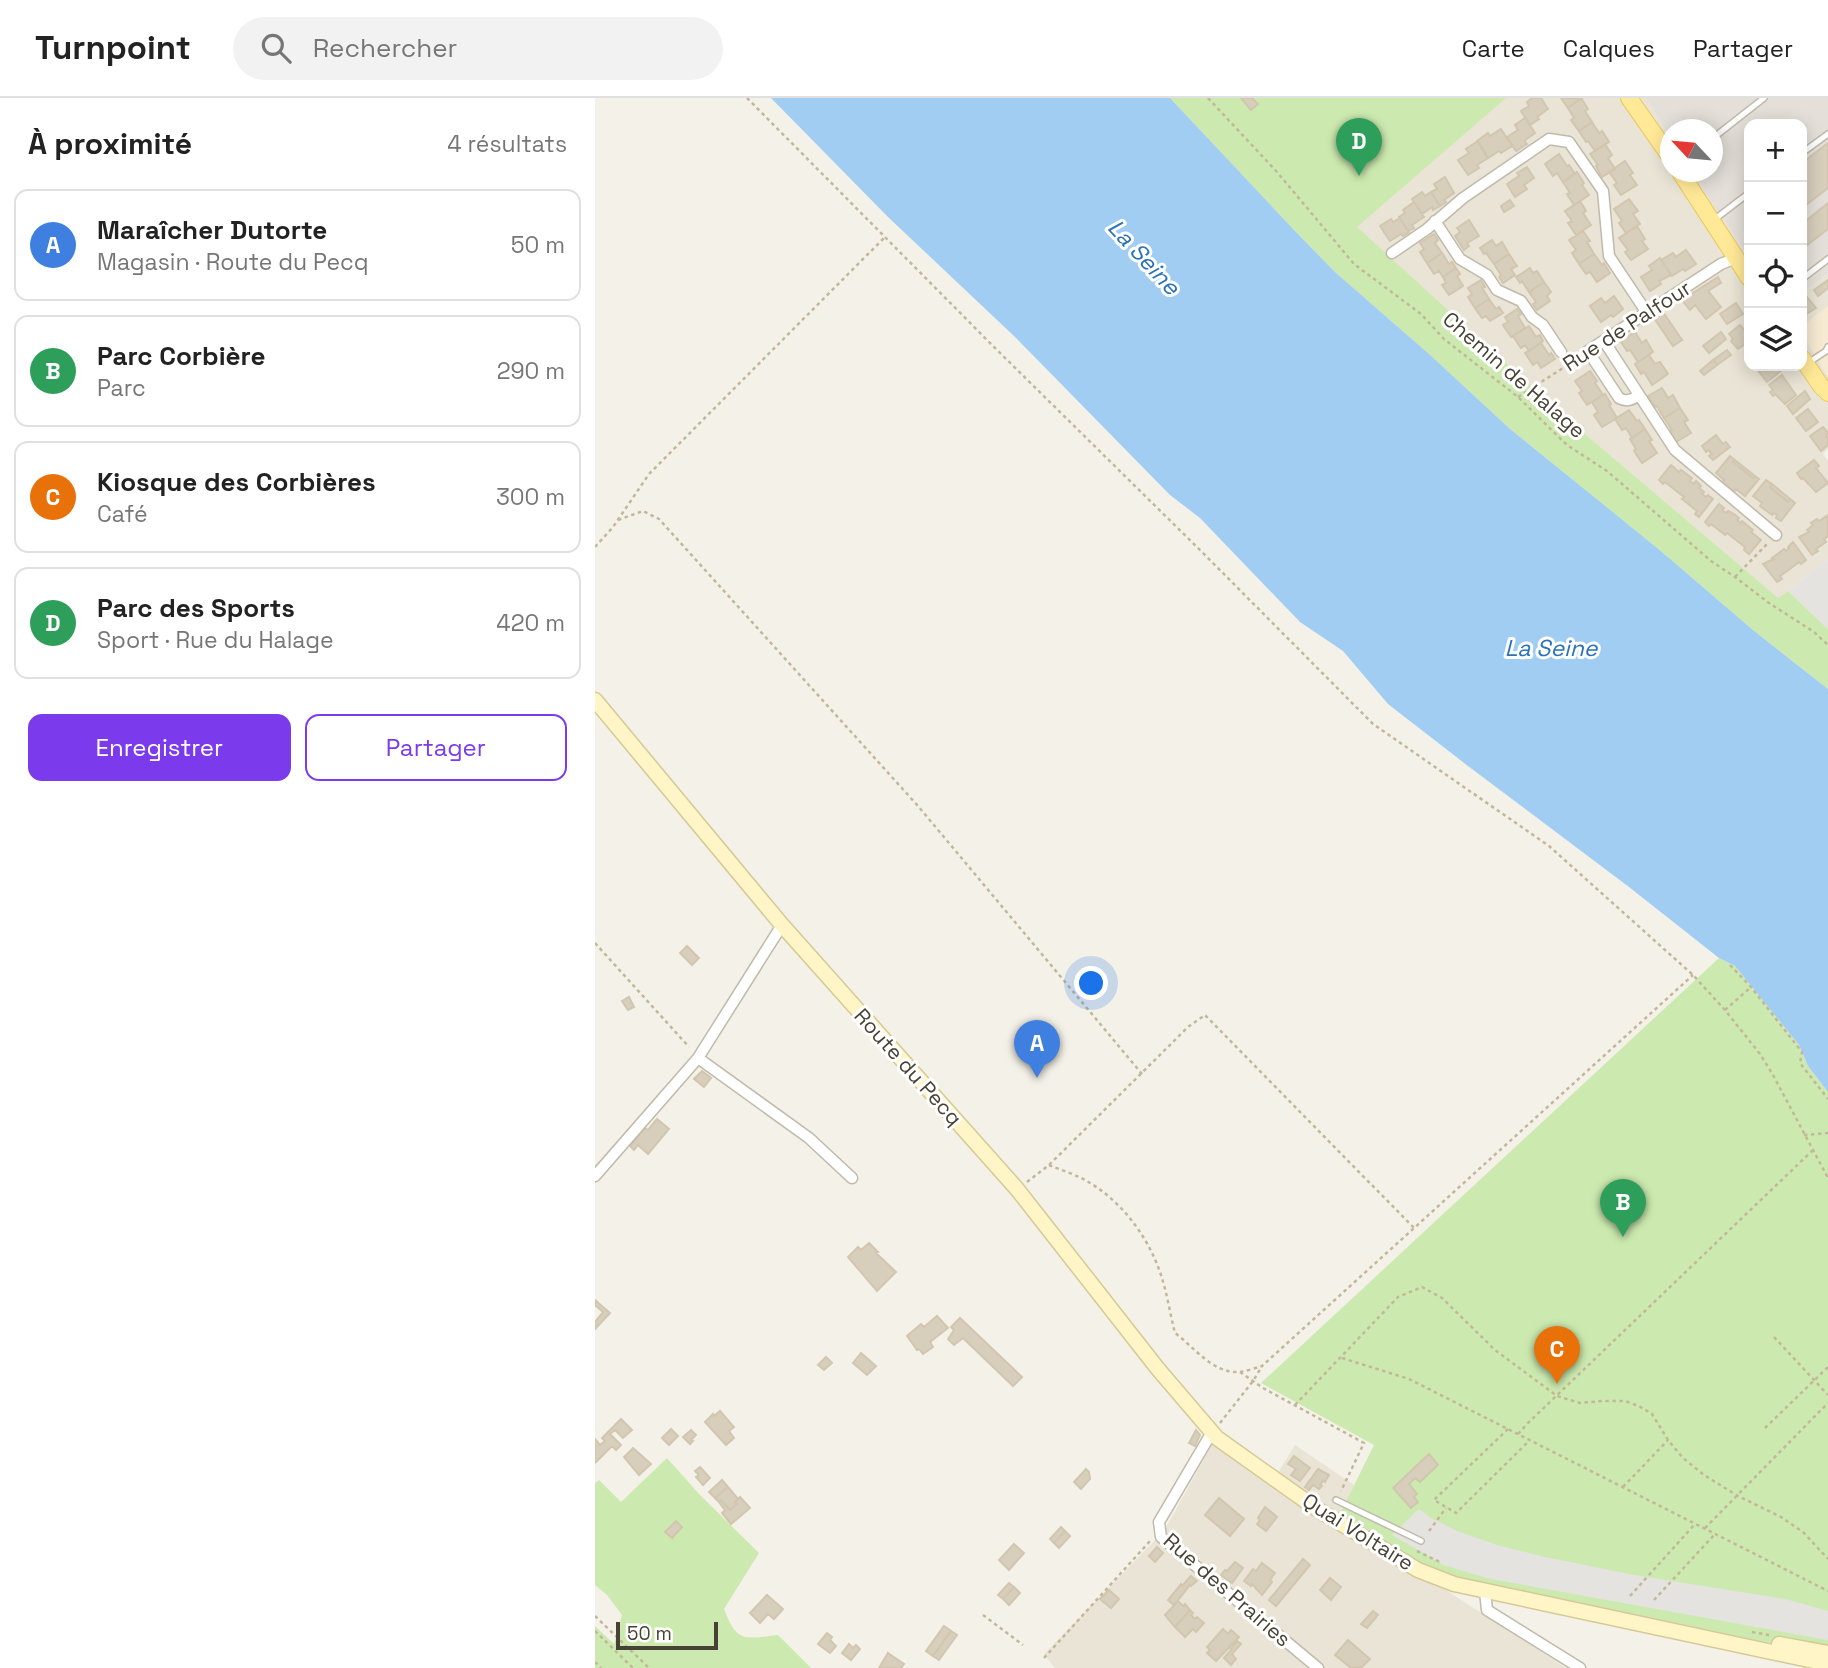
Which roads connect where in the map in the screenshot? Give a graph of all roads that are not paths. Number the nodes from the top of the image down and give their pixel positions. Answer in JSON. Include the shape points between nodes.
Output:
{"nodes":[{"id":1,"x":1629,"y":98,"type":"edge"},
{"id":2,"x":1639,"y":98,"type":"edge"},
{"id":3,"x":1764,"y":98,"type":"edge"},
{"id":4,"x":1723,"y":130,"type":"edge"},
{"id":5,"x":1828,"y":134,"type":"edge"},
{"id":6,"x":1658,"y":138,"type":"junction"},
{"id":7,"x":1660,"y":141,"type":"edge"},
{"id":8,"x":1807,"y":149,"type":"edge"},
{"id":9,"x":1687,"y":182,"type":"edge"},
{"id":10,"x":1744,"y":197,"type":"edge"},
{"id":11,"x":1435,"y":221,"type":"junction"},
{"id":12,"x":1713,"y":221,"type":"junction"},
{"id":13,"x":1392,"y":253,"type":"dead end"},
{"id":14,"x":1736,"y":258,"type":"junction"},
{"id":15,"x":1828,"y":259,"type":"edge"},
{"id":16,"x":1744,"y":270,"type":"edge"},
{"id":17,"x":1807,"y":275,"type":"edge"},
{"id":18,"x":1647,"y":313,"type":"junction"},
{"id":19,"x":1604,"y":341,"type":"junction"},
{"id":20,"x":1828,"y":347,"type":"edge"},
{"id":21,"x":1561,"y":352,"type":"dead end"},
{"id":22,"x":1807,"y":360,"type":"edge"},
{"id":23,"x":1807,"y":365,"type":"edge"},
{"id":24,"x":1828,"y":393,"type":"edge"},
{"id":25,"x":1638,"y":396,"type":"junction"},
{"id":26,"x":1776,"y":535,"type":"road end"},
{"id":27,"x":595,"y":700,"type":"edge"},
{"id":28,"x":782,"y":925,"type":"junction"},
{"id":29,"x":698,"y":1058,"type":"junction"},
{"id":30,"x":595,"y":1176,"type":"edge"},
{"id":31,"x":852,"y":1178,"type":"dead end"},
{"id":32,"x":1215,"y":1435,"type":"junction"},
{"id":33,"x":1336,"y":1500,"type":"road end"},
{"id":34,"x":1421,"y":1541,"type":"dead end"},
{"id":35,"x":1485,"y":1591,"type":"junction"},
{"id":36,"x":1512,"y":1597,"type":"junction"},
{"id":37,"x":1828,"y":1653,"type":"edge"},
{"id":38,"x":1828,"y":1664,"type":"edge"},
{"id":39,"x":1318,"y":1668,"type":"edge"},
{"id":40,"x":1580,"y":1668,"type":"edge"}],
"edges":[{"from":1,"to":6,"type":"main road"},
{"from":2,"to":6,"type":"main road"},
{"from":3,"to":4,"type":"lane"},
{"from":5,"to":8,"type":"lane"},
{"from":6,"to":7,"type":"main road"},
{"from":9,"to":12,"type":"main road"},
{"from":10,"to":12,"type":"lane"},
{"from":11,"to":13,"type":"street"},
{"from":11,"to":18,"type":"street","via":[[1549,139],[1569,142],[1602,191],[1609,256]]},
{"from":11,"to":21,"type":"street","via":[[1459,259],[1487,275],[1497,290],[1521,301]]},
{"from":12,"to":14,"type":"main road"},
{"from":14,"to":16,"type":"main road"},
{"from":14,"to":18,"type":"street","name":"Rue de Palfour"},
{"from":15,"to":17,"type":"lane"},
{"from":18,"to":19,"type":"street","name":"Rue de Palfour"},
{"from":19,"to":25,"type":"street"},
{"from":19,"to":25,"type":"street","name":"Rue de Palfour","via":[[1588,351],[1619,398],[1624,401]]},
{"from":20,"to":22,"type":"lane"},
{"from":23,"to":24,"type":"main road"},
{"from":25,"to":26,"type":"street","via":[[1675,450]]},
{"from":27,"to":28,"type":"main road","name":"Route du Pecq"},
{"from":28,"to":29,"type":"street"},
{"from":28,"to":32,"type":"main road","name":"Route du Pecq","via":[[1017,1189],[1157,1369]]},
{"from":29,"to":30,"type":"street"},
{"from":29,"to":31,"type":"street","via":[[809,1138]]},
{"from":32,"to":35,"type":"main road","name":"Quai Voltaire","via":[[1317,1509],[1418,1570]]},
{"from":32,"to":39,"type":"street","name":"Rue des Prairies","via":[[1159,1522],[1159,1531]]},
{"from":33,"to":34,"type":"lane"},
{"from":35,"to":36,"type":"main road","name":"Quai Voltaire"},
{"from":35,"to":40,"type":"street","via":[[1487,1610]]},
{"from":36,"to":37,"type":"main road","name":"Quai Voltaire"},
{"from":36,"to":38,"type":"main road","name":"Quai Voltaire"}]}
